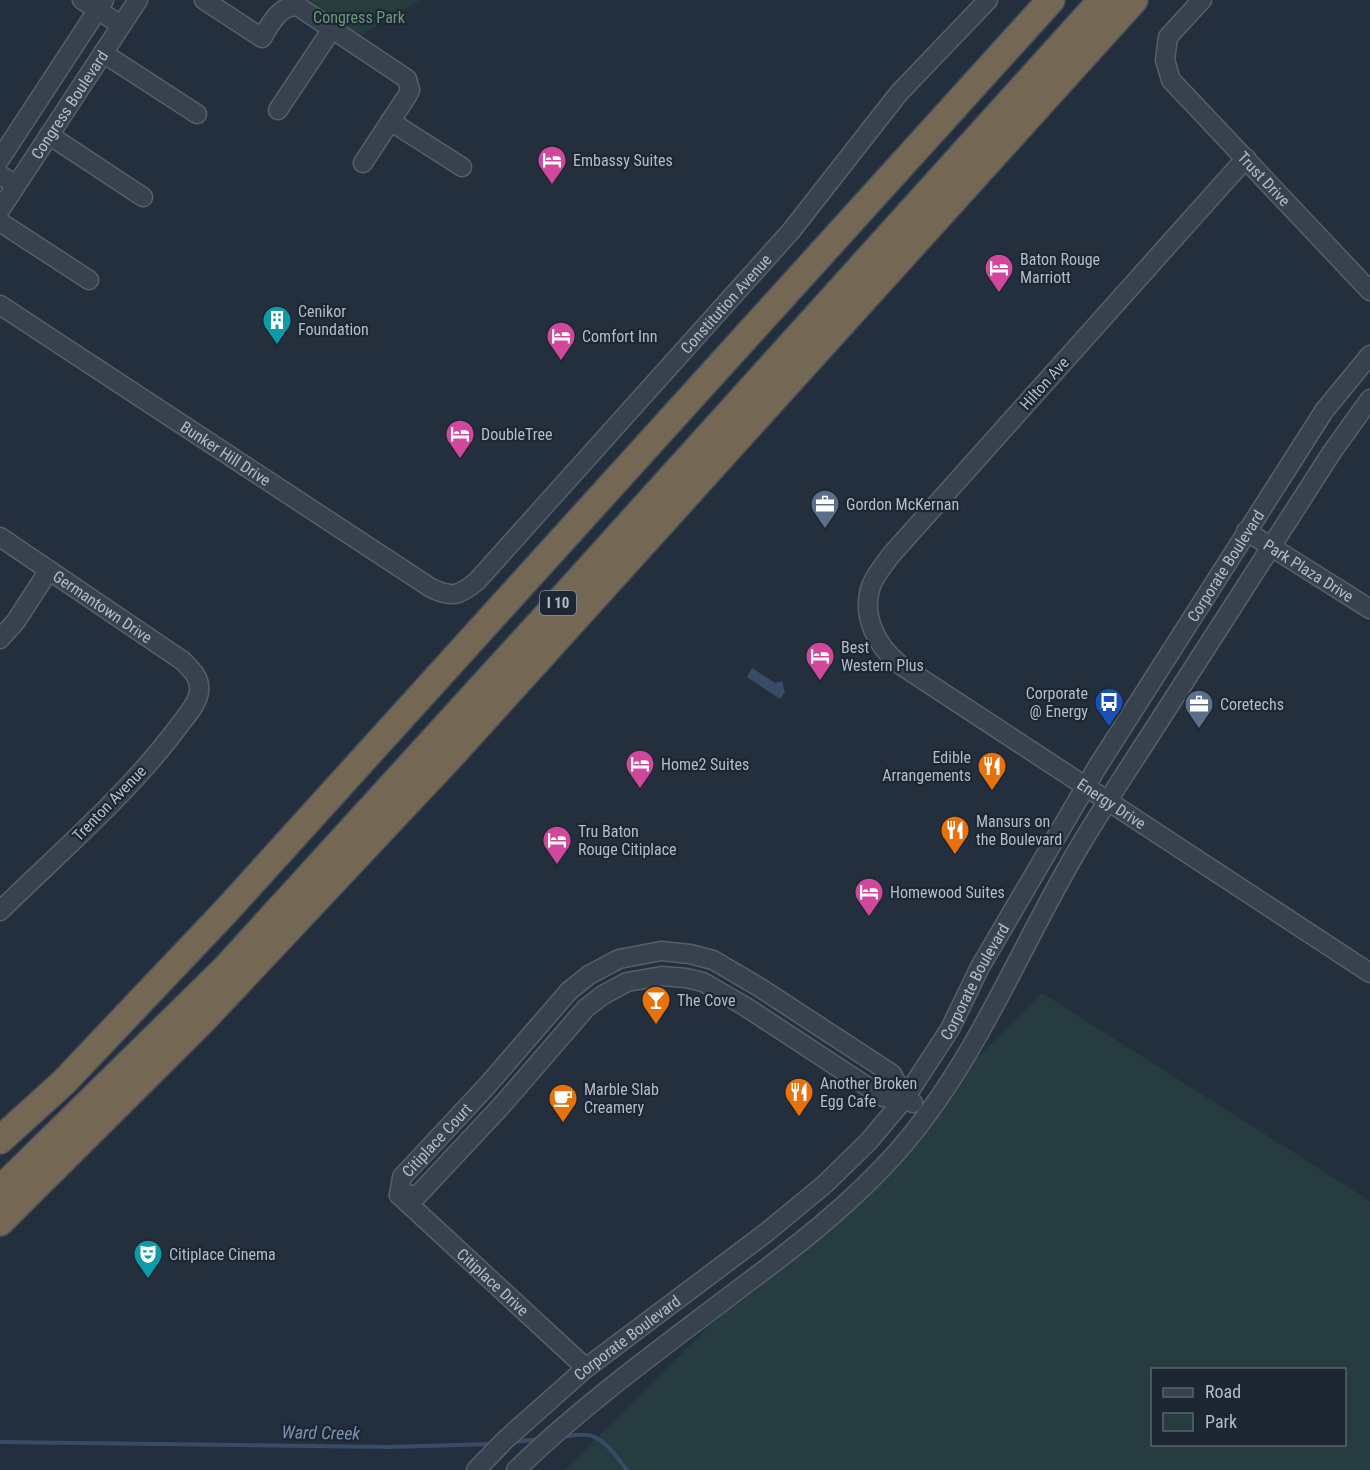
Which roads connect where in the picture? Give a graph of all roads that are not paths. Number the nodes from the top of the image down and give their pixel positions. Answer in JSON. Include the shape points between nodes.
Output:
{"nodes":[{"id":1,"x":138,"y":0,"type":"edge"},
{"id":2,"x":204,"y":0,"type":"edge"},
{"id":3,"x":988,"y":0,"type":"edge"},
{"id":4,"x":1051,"y":0,"type":"edge"},
{"id":5,"x":1102,"y":0,"type":"edge"},
{"id":6,"x":1134,"y":0,"type":"edge"},
{"id":7,"x":1202,"y":0,"type":"edge"},
{"id":8,"x":95,"y":3,"type":"edge"},
{"id":9,"x":121,"y":25,"type":"junction"},
{"id":10,"x":332,"y":29,"type":"junction"},
{"id":11,"x":103,"y":53,"type":"junction"},
{"id":12,"x":278,"y":110,"type":"dead end"},
{"id":13,"x":196,"y":114,"type":"dead end"},
{"id":14,"x":390,"y":121,"type":"junction"},
{"id":15,"x":49,"y":135,"type":"junction"},
{"id":16,"x":1246,"y":158,"type":"junction"},
{"id":17,"x":0,"y":159,"type":"edge"},
{"id":18,"x":363,"y":163,"type":"dead end"},
{"id":19,"x":462,"y":167,"type":"dead end"},
{"id":20,"x":0,"y":175,"type":"edge"},
{"id":21,"x":16,"y":185,"type":"junction"},
{"id":22,"x":143,"y":197,"type":"dead end"},
{"id":23,"x":0,"y":210,"type":"edge"},
{"id":24,"x":0,"y":222,"type":"edge"},
{"id":25,"x":89,"y":280,"type":"dead end"},
{"id":26,"x":1370,"y":291,"type":"edge"},
{"id":27,"x":0,"y":305,"type":"edge"},
{"id":28,"x":1370,"y":355,"type":"edge"},
{"id":29,"x":1370,"y":399,"type":"edge"},
{"id":30,"x":1246,"y":531,"type":"junction"},
{"id":31,"x":0,"y":537,"type":"edge"},
{"id":32,"x":1271,"y":546,"type":"junction"},
{"id":33,"x":49,"y":570,"type":"junction"},
{"id":34,"x":454,"y":595,"type":"joint"},
{"id":35,"x":1370,"y":609,"type":"edge"},
{"id":36,"x":870,"y":621,"type":"joint"},
{"id":37,"x":1180,"y":635,"type":"junction"},
{"id":38,"x":0,"y":639,"type":"edge"},
{"id":39,"x":1190,"y":673,"type":"junction"},
{"id":40,"x":199,"y":682,"type":"joint"},
{"id":41,"x":1084,"y":787,"type":"junction"},
{"id":42,"x":1107,"y":802,"type":"junction"},
{"id":43,"x":0,"y":911,"type":"edge"},
{"id":44,"x":680,"y":953,"type":"junction"},
{"id":45,"x":1370,"y":973,"type":"edge"},
{"id":46,"x":679,"y":977,"type":"junction"},
{"id":47,"x":578,"y":984,"type":"junction"},
{"id":48,"x":593,"y":1003,"type":"junction"},
{"id":49,"x":798,"y":1013,"type":"junction"},
{"id":50,"x":785,"y":1034,"type":"junction"},
{"id":51,"x":485,"y":1088,"type":"junction"},
{"id":52,"x":905,"y":1098,"type":"junction"},
{"id":53,"x":503,"y":1104,"type":"junction"},
{"id":54,"x":927,"y":1113,"type":"junction"},
{"id":55,"x":0,"y":1140,"type":"edge"},
{"id":56,"x":5,"y":1185,"type":"edge"},
{"id":57,"x":399,"y":1195,"type":"junction"},
{"id":58,"x":0,"y":1222,"type":"edge"},
{"id":59,"x":586,"y":1368,"type":"junction"},
{"id":60,"x":476,"y":1470,"type":"edge"},
{"id":61,"x":516,"y":1470,"type":"edge"}],
"edges":[{"from":1,"to":9,"type":"street","name":"Congress Boulevard"},
{"from":2,"to":10,"type":"street","via":[[261,38],[282,10],[293,6]]},
{"from":3,"to":34,"type":"street","name":"Constitution Avenue","via":[[899,93],[791,231],[477,581]]},
{"from":4,"to":55,"type":"highway","number":"I 10","via":[[226,911],[64,1082]]},
{"from":5,"to":56,"type":"highway","number":"I 10","via":[[225,969]]},
{"from":6,"to":58,"type":"highway","via":[[450,757],[203,1020]]},
{"from":7,"to":16,"type":"street","name":"Trust Drive","via":[[1168,37],[1165,60],[1171,80]]},
{"from":8,"to":9,"type":"street"},
{"from":8,"to":17,"type":"street","name":"Congress Boulevard"},
{"from":9,"to":11,"type":"street","name":"Congress Boulevard"},
{"from":10,"to":12,"type":"street"},
{"from":10,"to":14,"type":"street","via":[[407,79],[410,90]]},
{"from":11,"to":13,"type":"street"},
{"from":11,"to":15,"type":"street","name":"Congress Boulevard"},
{"from":14,"to":18,"type":"street"},
{"from":14,"to":19,"type":"street"},
{"from":15,"to":21,"type":"street","name":"Congress Boulevard"},
{"from":15,"to":22,"type":"street"},
{"from":16,"to":26,"type":"street","name":"Trust Drive"},
{"from":16,"to":36,"type":"street","name":"Hilton Ave","via":[[891,555],[871,586]]},
{"from":20,"to":21,"type":"street"},
{"from":21,"to":23,"type":"street","name":"Congress Boulevard"},
{"from":24,"to":25,"type":"street"},
{"from":27,"to":34,"type":"street","name":"Bunker Hill Drive","via":[[431,588]]},
{"from":28,"to":30,"type":"street","name":"Corporate Boulevard","via":[[1324,411]]},
{"from":29,"to":32,"type":"street","name":"Corporate Boulevard"},
{"from":30,"to":32,"type":"street","name":"Park Plaza Drive"},
{"from":30,"to":37,"type":"street","name":"Corporate Boulevard"},
{"from":31,"to":33,"type":"street","name":"Germantown Drive"},
{"from":32,"to":35,"type":"street","name":"Park Plaza Drive"},
{"from":32,"to":39,"type":"street","name":"Corporate Boulevard"},
{"from":33,"to":38,"type":"street"},
{"from":33,"to":40,"type":"street","name":"Germantown Drive","via":[[183,661]]},
{"from":36,"to":41,"type":"street","name":"Energy Drive","via":[[885,653],[899,664]]},
{"from":37,"to":39,"type":"street","via":[[1189,643]]},
{"from":37,"to":41,"type":"street","name":"Corporate Boulevard"},
{"from":39,"to":42,"type":"street","name":"Corporate Boulevard"},
{"from":40,"to":43,"type":"street","name":"Trenton Avenue","via":[[193,707],[167,742],[116,798]]},
{"from":41,"to":42,"type":"street","name":"Energy Drive"},
{"from":41,"to":52,"type":"street","name":"Corporate Boulevard","via":[[980,967],[950,1029]]},
{"from":42,"to":45,"type":"street","name":"Energy Drive"},
{"from":42,"to":54,"type":"street","name":"Corporate Boulevard","via":[[1045,906],[971,1049]]},
{"from":44,"to":46,"type":"street"},
{"from":44,"to":47,"type":"street","name":"Citiplace Court","via":[[661,951],[619,959]]},
{"from":44,"to":49,"type":"street","name":"Citiplace Court","via":[[712,960]]},
{"from":46,"to":48,"type":"street","name":"Citiplace Court","via":[[627,982]]},
{"from":46,"to":50,"type":"street","name":"Citiplace Court","via":[[703,982]]},
{"from":47,"to":48,"type":"street"},
{"from":47,"to":51,"type":"street","name":"Citiplace Court"},
{"from":48,"to":53,"type":"street","name":"Citiplace Court"},
{"from":49,"to":50,"type":"street"},
{"from":49,"to":52,"type":"street","name":"Citiplace Court","via":[[892,1074]]},
{"from":50,"to":52,"type":"street","name":"Citiplace Court","via":[[883,1097]]},
{"from":51,"to":53,"type":"street"},
{"from":51,"to":57,"type":"street","name":"Citiplace Court","via":[[402,1177]]},
{"from":52,"to":54,"type":"street","name":"Citiplace Court"},
{"from":52,"to":59,"type":"street","name":"Corporate Boulevard","via":[[825,1184]]},
{"from":53,"to":57,"type":"street","name":"Citiplace Court","via":[[418,1195]]},
{"from":54,"to":61,"type":"street","name":"Corporate Boulevard","via":[[857,1194],[805,1239],[626,1376]]},
{"from":57,"to":59,"type":"street","name":"Citiplace Drive"},
{"from":59,"to":60,"type":"street","name":"Corporate Boulevard"}]}
